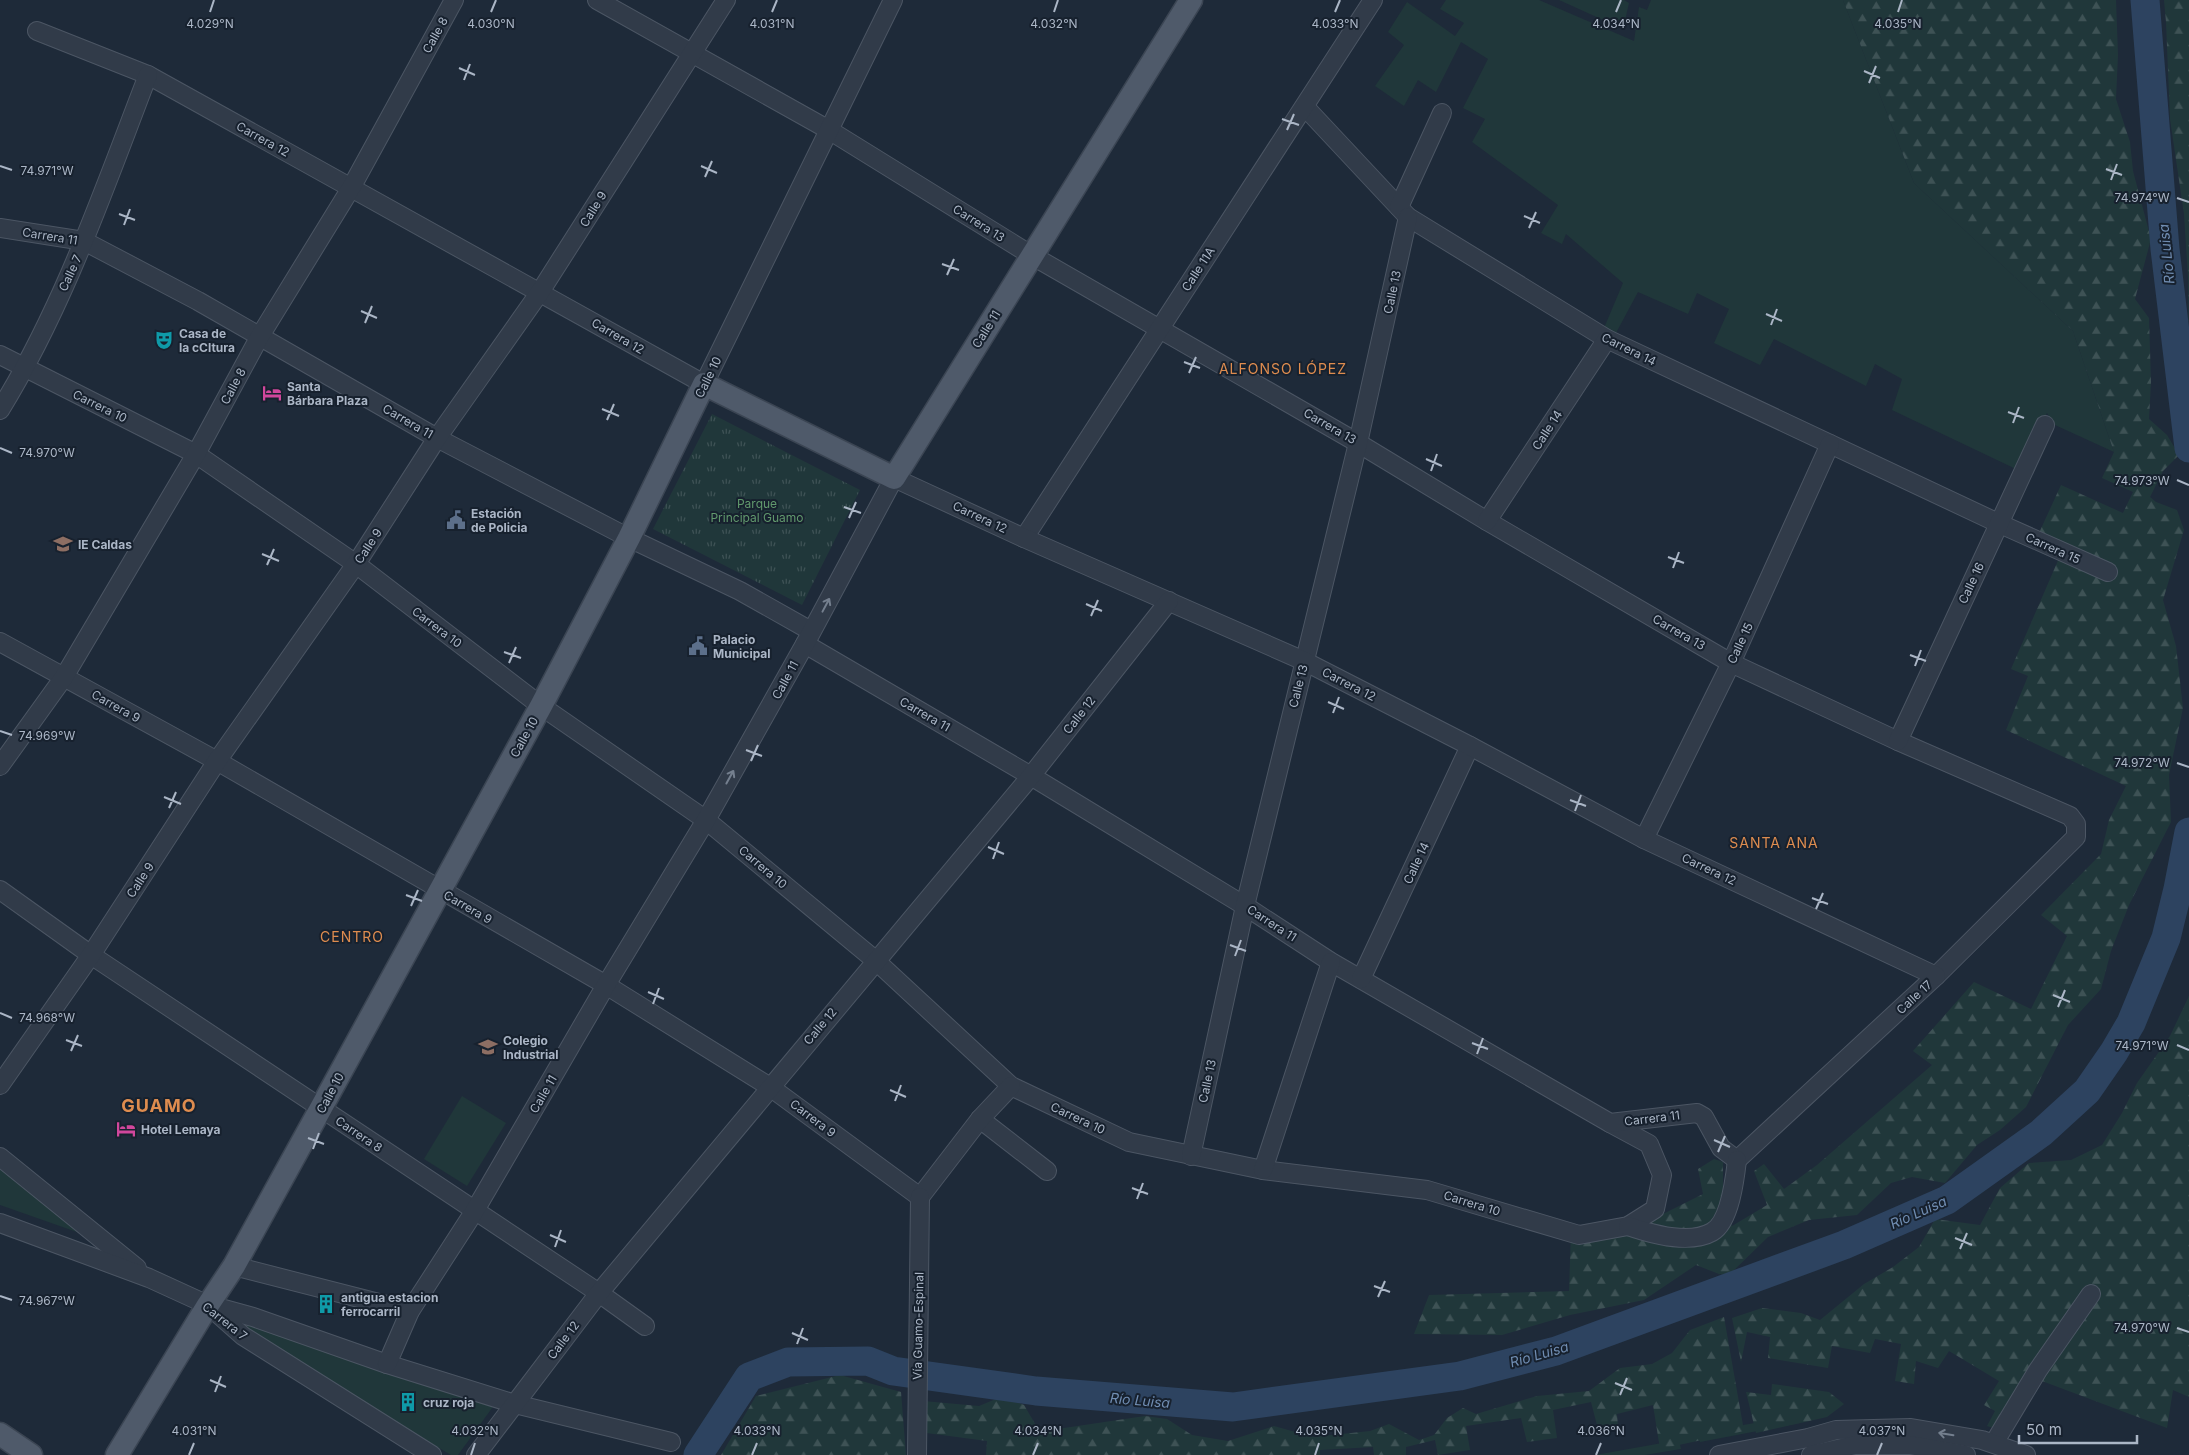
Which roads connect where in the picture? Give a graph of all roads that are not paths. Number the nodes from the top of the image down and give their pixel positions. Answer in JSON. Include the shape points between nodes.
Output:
{"nodes":[{"id":1,"x":454,"y":0,"type":"edge"},
{"id":2,"x":597,"y":0,"type":"edge"},
{"id":3,"x":726,"y":0,"type":"edge"},
{"id":4,"x":894,"y":0,"type":"edge"},
{"id":5,"x":1191,"y":0,"type":"edge"},
{"id":6,"x":1373,"y":0,"type":"edge"},
{"id":7,"x":37,"y":31,"type":"dead end"},
{"id":8,"x":691,"y":54,"type":"junction"},
{"id":9,"x":148,"y":75,"type":"junction"},
{"id":10,"x":1305,"y":107,"type":"junction"},
{"id":11,"x":1442,"y":113,"type":"dead end"},
{"id":12,"x":829,"y":130,"type":"junction"},
{"id":13,"x":350,"y":188,"type":"junction"},
{"id":14,"x":1404,"y":212,"type":"junction"},
{"id":15,"x":0,"y":228,"type":"edge"},
{"id":16,"x":84,"y":241,"type":"junction"},
{"id":17,"x":1032,"y":255,"type":"junction"},
{"id":18,"x":540,"y":292,"type":"junction"},
{"id":19,"x":1160,"y":327,"type":"junction"},
{"id":20,"x":260,"y":336,"type":"junction"},
{"id":21,"x":1607,"y":339,"type":"junction"},
{"id":22,"x":0,"y":355,"type":"edge"},
{"id":23,"x":26,"y":369,"type":"junction"},
{"id":24,"x":704,"y":384,"type":"junction"},
{"id":25,"x":0,"y":410,"type":"edge"},
{"id":26,"x":2045,"y":425,"type":"dead end"},
{"id":27,"x":437,"y":438,"type":"junction"},
{"id":28,"x":1358,"y":443,"type":"junction"},
{"id":29,"x":1830,"y":444,"type":"junction"},
{"id":30,"x":196,"y":454,"type":"junction"},
{"id":31,"x":894,"y":478,"type":"junction"},
{"id":32,"x":1487,"y":521,"type":"junction"},
{"id":33,"x":1998,"y":523,"type":"junction"},
{"id":34,"x":628,"y":538,"type":"junction"},
{"id":35,"x":1024,"y":538,"type":"junction"},
{"id":36,"x":356,"y":564,"type":"junction"},
{"id":37,"x":2108,"y":572,"type":"dead end"},
{"id":38,"x":1169,"y":601,"type":"junction"},
{"id":39,"x":808,"y":637,"type":"junction"},
{"id":40,"x":0,"y":642,"type":"edge"},
{"id":41,"x":1304,"y":661,"type":"junction"},
{"id":42,"x":1731,"y":663,"type":"junction"},
{"id":43,"x":64,"y":677,"type":"junction"},
{"id":44,"x":541,"y":706,"type":"junction"},
{"id":45,"x":1898,"y":742,"type":"junction"},
{"id":46,"x":1470,"y":746,"type":"junction"},
{"id":47,"x":217,"y":761,"type":"junction"},
{"id":48,"x":0,"y":766,"type":"edge"},
{"id":49,"x":1031,"y":776,"type":"junction"},
{"id":50,"x":706,"y":820,"type":"junction"},
{"id":51,"x":2076,"y":824,"type":"joint"},
{"id":52,"x":1644,"y":839,"type":"junction"},
{"id":53,"x":0,"y":890,"type":"edge"},
{"id":54,"x":439,"y":890,"type":"junction"},
{"id":55,"x":1245,"y":906,"type":"junction"},
{"id":56,"x":91,"y":955,"type":"junction"},
{"id":57,"x":875,"y":960,"type":"junction"},
{"id":58,"x":1331,"y":962,"type":"junction"},
{"id":59,"x":1936,"y":976,"type":"junction"},
{"id":60,"x":1361,"y":979,"type":"junction"},
{"id":61,"x":606,"y":985,"type":"junction"},
{"id":62,"x":0,"y":1085,"type":"edge"},
{"id":63,"x":1011,"y":1086,"type":"junction"},
{"id":64,"x":770,"y":1087,"type":"junction"},
{"id":65,"x":321,"y":1108,"type":"junction"},
{"id":66,"x":980,"y":1119,"type":"junction"},
{"id":67,"x":1610,"y":1123,"type":"junction"},
{"id":68,"x":1191,"y":1156,"type":"junction"},
{"id":69,"x":0,"y":1157,"type":"edge"},
{"id":70,"x":1737,"y":1160,"type":"junction"},
{"id":71,"x":1263,"y":1170,"type":"junction"},
{"id":72,"x":1047,"y":1171,"type":"dead end"},
{"id":73,"x":920,"y":1197,"type":"junction"},
{"id":74,"x":474,"y":1212,"type":"junction"},
{"id":75,"x":0,"y":1223,"type":"edge"},
{"id":76,"x":1628,"y":1226,"type":"junction"},
{"id":77,"x":234,"y":1266,"type":"junction"},
{"id":78,"x":149,"y":1278,"type":"junction"},
{"id":79,"x":599,"y":1293,"type":"junction"},
{"id":80,"x":2091,"y":1294,"type":"dead end"},
{"id":81,"x":208,"y":1305,"type":"junction"},
{"id":82,"x":410,"y":1311,"type":"junction"},
{"id":83,"x":646,"y":1326,"type":"dead end"},
{"id":84,"x":387,"y":1364,"type":"junction"},
{"id":85,"x":515,"y":1404,"type":"junction"},
{"id":86,"x":0,"y":1434,"type":"edge"},
{"id":87,"x":671,"y":1442,"type":"dead end"},
{"id":88,"x":1985,"y":1446,"type":"edge"},
{"id":89,"x":916,"y":1447,"type":"edge"},
{"id":90,"x":1810,"y":1449,"type":"edge"},
{"id":91,"x":31,"y":1455,"type":"edge"},
{"id":92,"x":117,"y":1455,"type":"edge"},
{"id":93,"x":432,"y":1455,"type":"edge"},
{"id":94,"x":476,"y":1455,"type":"edge"},
{"id":95,"x":1719,"y":1455,"type":"edge"},
{"id":96,"x":1966,"y":1455,"type":"edge"},
{"id":97,"x":2026,"y":1455,"type":"edge"}],
"edges":[{"from":1,"to":13,"type":"street","name":"Calle 8"},
{"from":2,"to":8,"type":"street","name":"Carrera 13"},
{"from":3,"to":8,"type":"street","name":"Calle 9"},
{"from":4,"to":12,"type":"street","name":"Calle 10"},
{"from":5,"to":17,"type":"main road","name":"Calle 11"},
{"from":6,"to":10,"type":"street","name":"Calle 11A"},
{"from":7,"to":9,"type":"street","name":"Carrera 12"},
{"from":8,"to":12,"type":"street","name":"Carrera 13"},
{"from":8,"to":18,"type":"street","name":"Calle 9"},
{"from":9,"to":13,"type":"street","name":"Carrera 12"},
{"from":9,"to":16,"type":"street","name":"Calle 7"},
{"from":10,"to":14,"type":"street","name":"Carrera 14"},
{"from":10,"to":19,"type":"street","name":"Calle 11A"},
{"from":11,"to":14,"type":"street","name":"Calle 13"},
{"from":12,"to":17,"type":"street","name":"Carrera 13"},
{"from":12,"to":24,"type":"street","name":"Calle 10"},
{"from":13,"to":18,"type":"street","name":"Carrera 12"},
{"from":13,"to":20,"type":"street","name":"Calle 8"},
{"from":14,"to":21,"type":"street","name":"Carrera 14"},
{"from":14,"to":28,"type":"street","name":"Calle 13"},
{"from":15,"to":16,"type":"street","name":"Carrera 11"},
{"from":16,"to":20,"type":"street","name":"Carrera 11"},
{"from":16,"to":23,"type":"street","name":"Calle 7"},
{"from":17,"to":19,"type":"street","name":"Carrera 13"},
{"from":17,"to":31,"type":"main road","name":"Calle 11"},
{"from":18,"to":24,"type":"street","name":"Carrera 12"},
{"from":18,"to":27,"type":"street","name":"Calle 9"},
{"from":19,"to":28,"type":"street","name":"Carrera 13"},
{"from":19,"to":35,"type":"street","name":"Calle 11A"},
{"from":20,"to":27,"type":"street","name":"Carrera 11"},
{"from":20,"to":30,"type":"street","name":"Calle 8"},
{"from":21,"to":29,"type":"street","name":"Carrera 14"},
{"from":21,"to":32,"type":"street","name":"Calle 14"},
{"from":22,"to":23,"type":"street","name":"Carrera 10"},
{"from":23,"to":25,"type":"street","name":"Calle 7"},
{"from":23,"to":30,"type":"street","name":"Carrera 10"},
{"from":24,"to":31,"type":"main road","name":"Carrera 12"},
{"from":24,"to":34,"type":"main road","name":"Calle 10"},
{"from":26,"to":33,"type":"street","name":"Calle 16"},
{"from":27,"to":34,"type":"street","name":"Carrera 11"},
{"from":27,"to":36,"type":"street","name":"Calle 9"},
{"from":28,"to":32,"type":"street","name":"Carrera 13"},
{"from":28,"to":41,"type":"street","name":"Calle 13"},
{"from":29,"to":33,"type":"street","name":"Carrera 14"},
{"from":29,"to":42,"type":"street","name":"Calle 15"},
{"from":30,"to":36,"type":"street","name":"Carrera 10"},
{"from":30,"to":43,"type":"street","name":"Calle 8"},
{"from":31,"to":35,"type":"street","name":"Carrera 12"},
{"from":39,"to":31,"type":"street","name":"Calle 11","one_way":true},
{"from":32,"to":42,"type":"street","name":"Carrera 13"},
{"from":33,"to":37,"type":"street","name":"Carrera 15"},
{"from":33,"to":45,"type":"street","name":"Calle 16"},
{"from":34,"to":39,"type":"street","name":"Carrera 11","via":[[740,591]]},
{"from":34,"to":44,"type":"main road","name":"Calle 10"},
{"from":35,"to":38,"type":"street","name":"Carrera 12"},
{"from":36,"to":44,"type":"street","name":"Carrera 10"},
{"from":36,"to":47,"type":"street","name":"Calle 9"},
{"from":38,"to":41,"type":"street","name":"Carrera 12"},
{"from":38,"to":49,"type":"street","name":"Calle 12"},
{"from":39,"to":49,"type":"street","name":"Carrera 11"},
{"from":50,"to":39,"type":"street","name":"Calle 11","one_way":true},
{"from":40,"to":43,"type":"street","name":"Carrera 9"},
{"from":41,"to":46,"type":"street","name":"Carrera 12"},
{"from":41,"to":55,"type":"street","name":"Calle 13"},
{"from":42,"to":45,"type":"street","name":"Carrera 13"},
{"from":42,"to":52,"type":"street","name":"Calle 15"},
{"from":43,"to":47,"type":"street","name":"Carrera 9"},
{"from":43,"to":48,"type":"street","name":"Calle 8"},
{"from":44,"to":50,"type":"street","name":"Carrera 10"},
{"from":44,"to":54,"type":"main road","name":"Calle 10"},
{"from":45,"to":51,"type":"street","name":"Carrera 13","via":[[2070,816]]},
{"from":46,"to":52,"type":"street","name":"Carrera 12"},
{"from":46,"to":60,"type":"street","name":"Calle 14"},
{"from":47,"to":54,"type":"street","name":"Carrera 9"},
{"from":47,"to":56,"type":"street","name":"Calle 9"},
{"from":49,"to":55,"type":"street","name":"Carrera 11"},
{"from":49,"to":57,"type":"street","name":"Calle 12"},
{"from":50,"to":57,"type":"street","name":"Carrera 10"},
{"from":50,"to":61,"type":"street","name":"Calle 11"},
{"from":51,"to":59,"type":"street","name":"Calle 17","via":[[2076,837]]},
{"from":52,"to":59,"type":"street","name":"Carrera 12"},
{"from":53,"to":56,"type":"street","name":"Carrera 8"},
{"from":54,"to":61,"type":"street","name":"Carrera 9"},
{"from":54,"to":65,"type":"main road","name":"Calle 10"},
{"from":55,"to":58,"type":"street","name":"Carrera 11"},
{"from":55,"to":68,"type":"street","name":"Calle 13"},
{"from":56,"to":62,"type":"street","name":"Calle 9"},
{"from":56,"to":65,"type":"street","name":"Carrera 8"},
{"from":57,"to":63,"type":"street","name":"Carrera 10"},
{"from":57,"to":64,"type":"street","name":"Calle 12"},
{"from":58,"to":60,"type":"street","name":"Carrera 11"},
{"from":58,"to":71,"type":"street"},
{"from":59,"to":70,"type":"street","name":"Calle 17"},
{"from":60,"to":67,"type":"street","name":"Carrera 11"},
{"from":61,"to":64,"type":"street","name":"Carrera 9"},
{"from":61,"to":74,"type":"street","name":"Calle 11"},
{"from":63,"to":66,"type":"street"},
{"from":63,"to":68,"type":"street","name":"Carrera 10","via":[[1129,1142]]},
{"from":64,"to":73,"type":"street","name":"Carrera 9"},
{"from":64,"to":79,"type":"street","name":"Calle 12"},
{"from":65,"to":74,"type":"street","name":"Carrera 8"},
{"from":65,"to":77,"type":"main road","name":"Calle 10"},
{"from":66,"to":72,"type":"street"},
{"from":66,"to":73,"type":"street"},
{"from":67,"to":70,"type":"street","name":"Carrera 11","via":[[1697,1113],[1704,1117],[1721,1148]]},
{"from":67,"to":76,"type":"street","via":[[1649,1144],[1662,1175],[1655,1209]]},
{"from":68,"to":71,"type":"street","name":"Carrera 10"},
{"from":69,"to":78,"type":"street"},
{"from":70,"to":76,"type":"street","via":[[1734,1188],[1723,1218],[1713,1232],[1690,1238],[1655,1235]]},
{"from":71,"to":76,"type":"street","name":"Carrera 10","via":[[1428,1190],[1579,1235]]},
{"from":73,"to":89,"type":"street","name":"Vía Guamo-Espinal"},
{"from":74,"to":79,"type":"street","name":"Carrera 8"},
{"from":74,"to":82,"type":"street","name":"Calle 11"},
{"from":75,"to":78,"type":"street","name":"Carrera 7"},
{"from":77,"to":81,"type":"main road","name":"Calle 10"},
{"from":77,"to":82,"type":"street"},
{"from":78,"to":81,"type":"street","name":"Carrera 7"},
{"from":79,"to":83,"type":"street","name":"Carrera 8"},
{"from":79,"to":85,"type":"street","name":"Calle 12"},
{"from":80,"to":88,"type":"street"},
{"from":81,"to":84,"type":"street","via":[[253,1317]]},
{"from":81,"to":92,"type":"main road","name":"Calle 10"},
{"from":81,"to":93,"type":"street","name":"Carrera 7","via":[[243,1336]]},
{"from":82,"to":84,"type":"street","name":"Calle 11"},
{"from":84,"to":85,"type":"street"},
{"from":85,"to":87,"type":"street"},
{"from":85,"to":94,"type":"street","name":"Calle 12"},
{"from":86,"to":91,"type":"main road"},
{"from":88,"to":90,"type":"street","one_way":true,"via":[[1911,1428],[1852,1428],[1836,1430]]},
{"from":88,"to":97,"type":"street"},
{"from":90,"to":95,"type":"street"},
{"from":90,"to":96,"type":"street","via":[[1910,1445]]}]}
